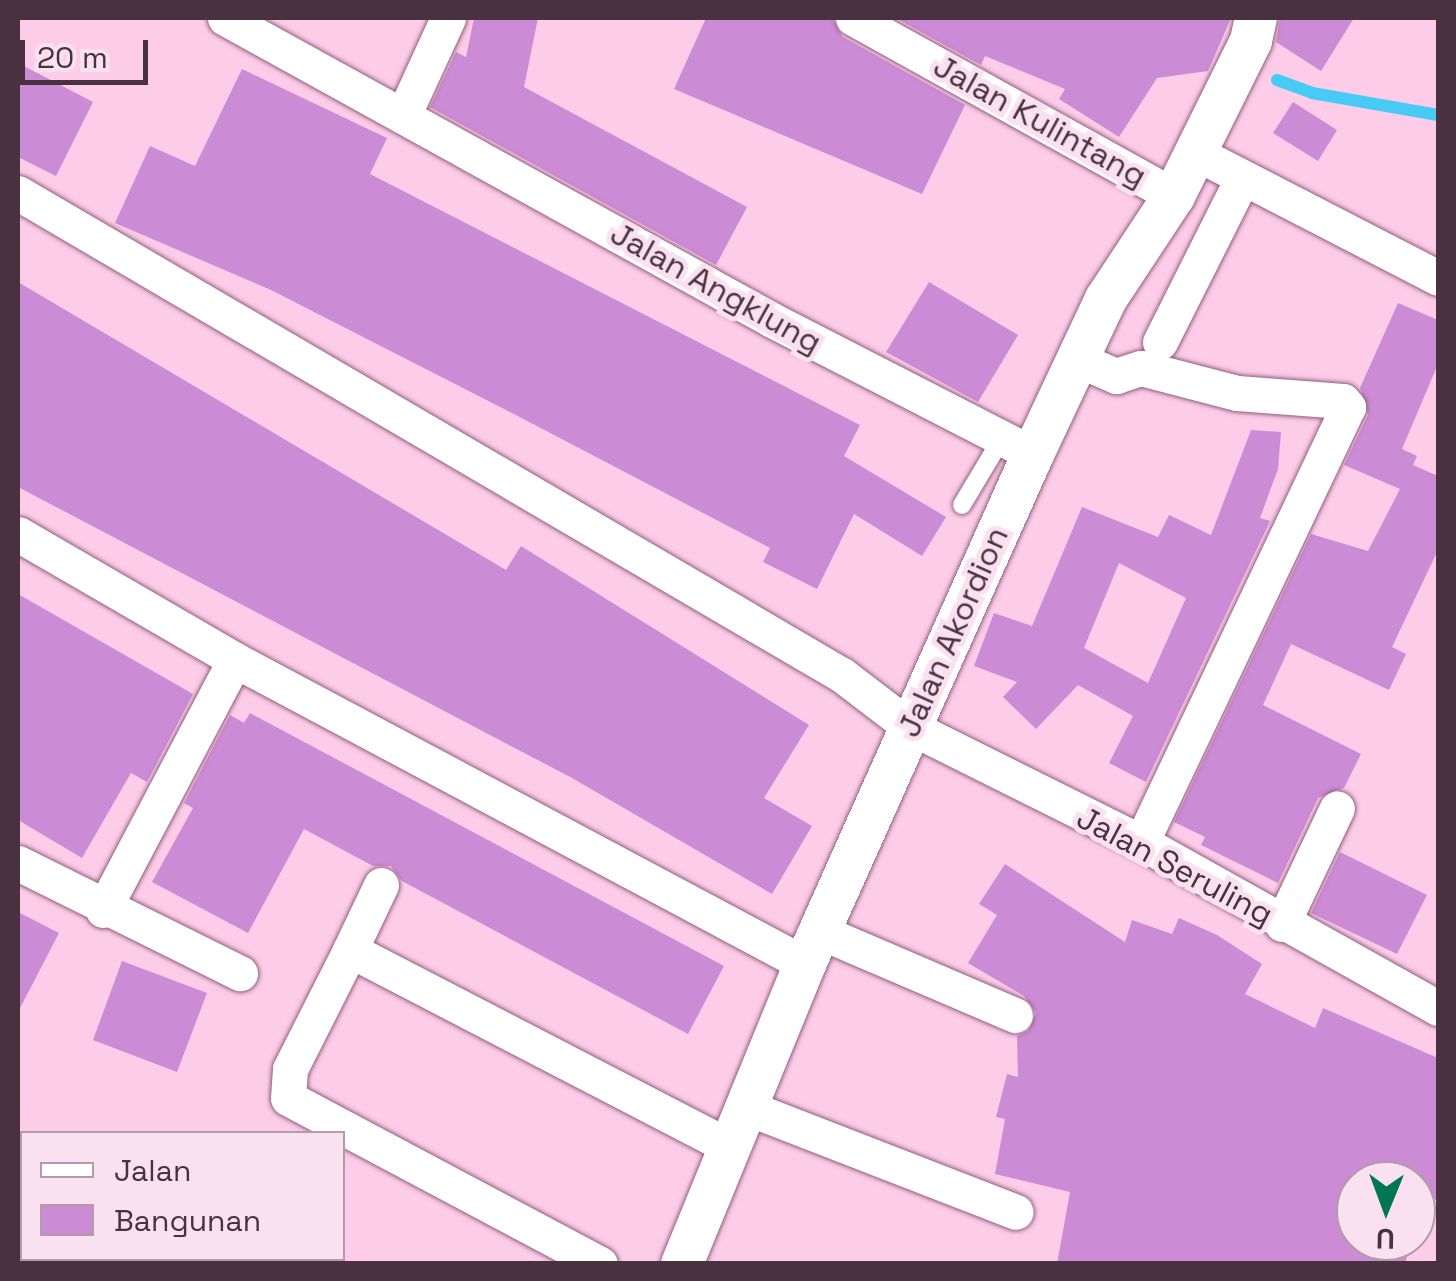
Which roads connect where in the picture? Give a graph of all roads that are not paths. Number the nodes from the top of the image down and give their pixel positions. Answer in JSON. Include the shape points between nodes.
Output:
{"nodes":[{"id":1,"x":225,"y":18,"type":"edge"},
{"id":2,"x":448,"y":18,"type":"edge"},
{"id":3,"x":853,"y":18,"type":"edge"},
{"id":4,"x":1247,"y":46,"type":"edge"},
{"id":5,"x":404,"y":116,"type":"junction"},
{"id":6,"x":1196,"y":153,"type":"junction"},
{"id":7,"x":1241,"y":180,"type":"junction"},
{"id":8,"x":18,"y":193,"type":"edge"},
{"id":9,"x":1174,"y":196,"type":"junction"},
{"id":10,"x":1438,"y":278,"type":"edge"},
{"id":11,"x":1092,"y":327,"type":"junction"},
{"id":12,"x":1160,"y":342,"type":"dead end"},
{"id":13,"x":1018,"y":446,"type":"junction"},
{"id":14,"x":962,"y":505,"type":"dead end"},
{"id":15,"x":18,"y":534,"type":"edge"},
{"id":16,"x":235,"y":660,"type":"junction"},
{"id":17,"x":910,"y":727,"type":"junction"},
{"id":18,"x":1338,"y":808,"type":"dead end"},
{"id":19,"x":1141,"y":842,"type":"junction"},
{"id":20,"x":18,"y":863,"type":"edge"},
{"id":21,"x":382,"y":884,"type":"dead end"},
{"id":22,"x":103,"y":910,"type":"junction"},
{"id":23,"x":1282,"y":924,"type":"junction"},
{"id":24,"x":813,"y":948,"type":"junction"},
{"id":25,"x":350,"y":950,"type":"junction"},
{"id":26,"x":240,"y":972,"type":"dead end"},
{"id":27,"x":1438,"y":1008,"type":"edge"},
{"id":28,"x":1015,"y":1015,"type":"dead end"},
{"id":29,"x":748,"y":1108,"type":"junction"},
{"id":30,"x":732,"y":1148,"type":"junction"},
{"id":31,"x":1016,"y":1212,"type":"dead end"},
{"id":32,"x":600,"y":1264,"type":"edge"},
{"id":33,"x":682,"y":1264,"type":"edge"}],
"edges":[{"from":1,"to":5,"type":"street","name":"Jalan Angklung"},
{"from":2,"to":5,"type":"street"},
{"from":3,"to":9,"type":"street","name":"Jalan Kulintang"},
{"from":4,"to":6,"type":"street","name":"Jalan Akordion"},
{"from":5,"to":13,"type":"street","name":"Jalan Angklung","via":[[772,320]]},
{"from":6,"to":7,"type":"street"},
{"from":6,"to":9,"type":"street","name":"Jalan Akordion"},
{"from":7,"to":10,"type":"street"},
{"from":7,"to":12,"type":"street"},
{"from":8,"to":17,"type":"street","name":"Jalan Seruling","via":[[842,675]]},
{"from":9,"to":11,"type":"street","name":"Jalan Akordion"},
{"from":11,"to":13,"type":"street","name":"Jalan Akordion"},
{"from":11,"to":19,"type":"street","via":[[1116,376],[1142,368],[1237,393],[1343,401],[1348,407]]},
{"from":13,"to":14,"type":"lane"},
{"from":13,"to":17,"type":"street","name":"Jalan Akordion"},
{"from":15,"to":16,"type":"street"},
{"from":16,"to":22,"type":"street"},
{"from":16,"to":24,"type":"street"},
{"from":17,"to":19,"type":"street","name":"Jalan Seruling"},
{"from":17,"to":24,"type":"street","name":"Jalan Akordion"},
{"from":18,"to":23,"type":"street"},
{"from":19,"to":23,"type":"street","name":"Jalan Seruling"},
{"from":20,"to":22,"type":"street"},
{"from":21,"to":25,"type":"street"},
{"from":22,"to":26,"type":"street"},
{"from":23,"to":27,"type":"street","name":"Jalan Seruling"},
{"from":24,"to":28,"type":"street"},
{"from":24,"to":29,"type":"street","name":"Jalan Akordion"},
{"from":25,"to":30,"type":"street"},
{"from":25,"to":32,"type":"street","via":[[290,1070],[288,1098]]},
{"from":29,"to":30,"type":"street","name":"Jalan Akordion"},
{"from":29,"to":31,"type":"street"},
{"from":30,"to":33,"type":"street","name":"Jalan Akordion"}]}
